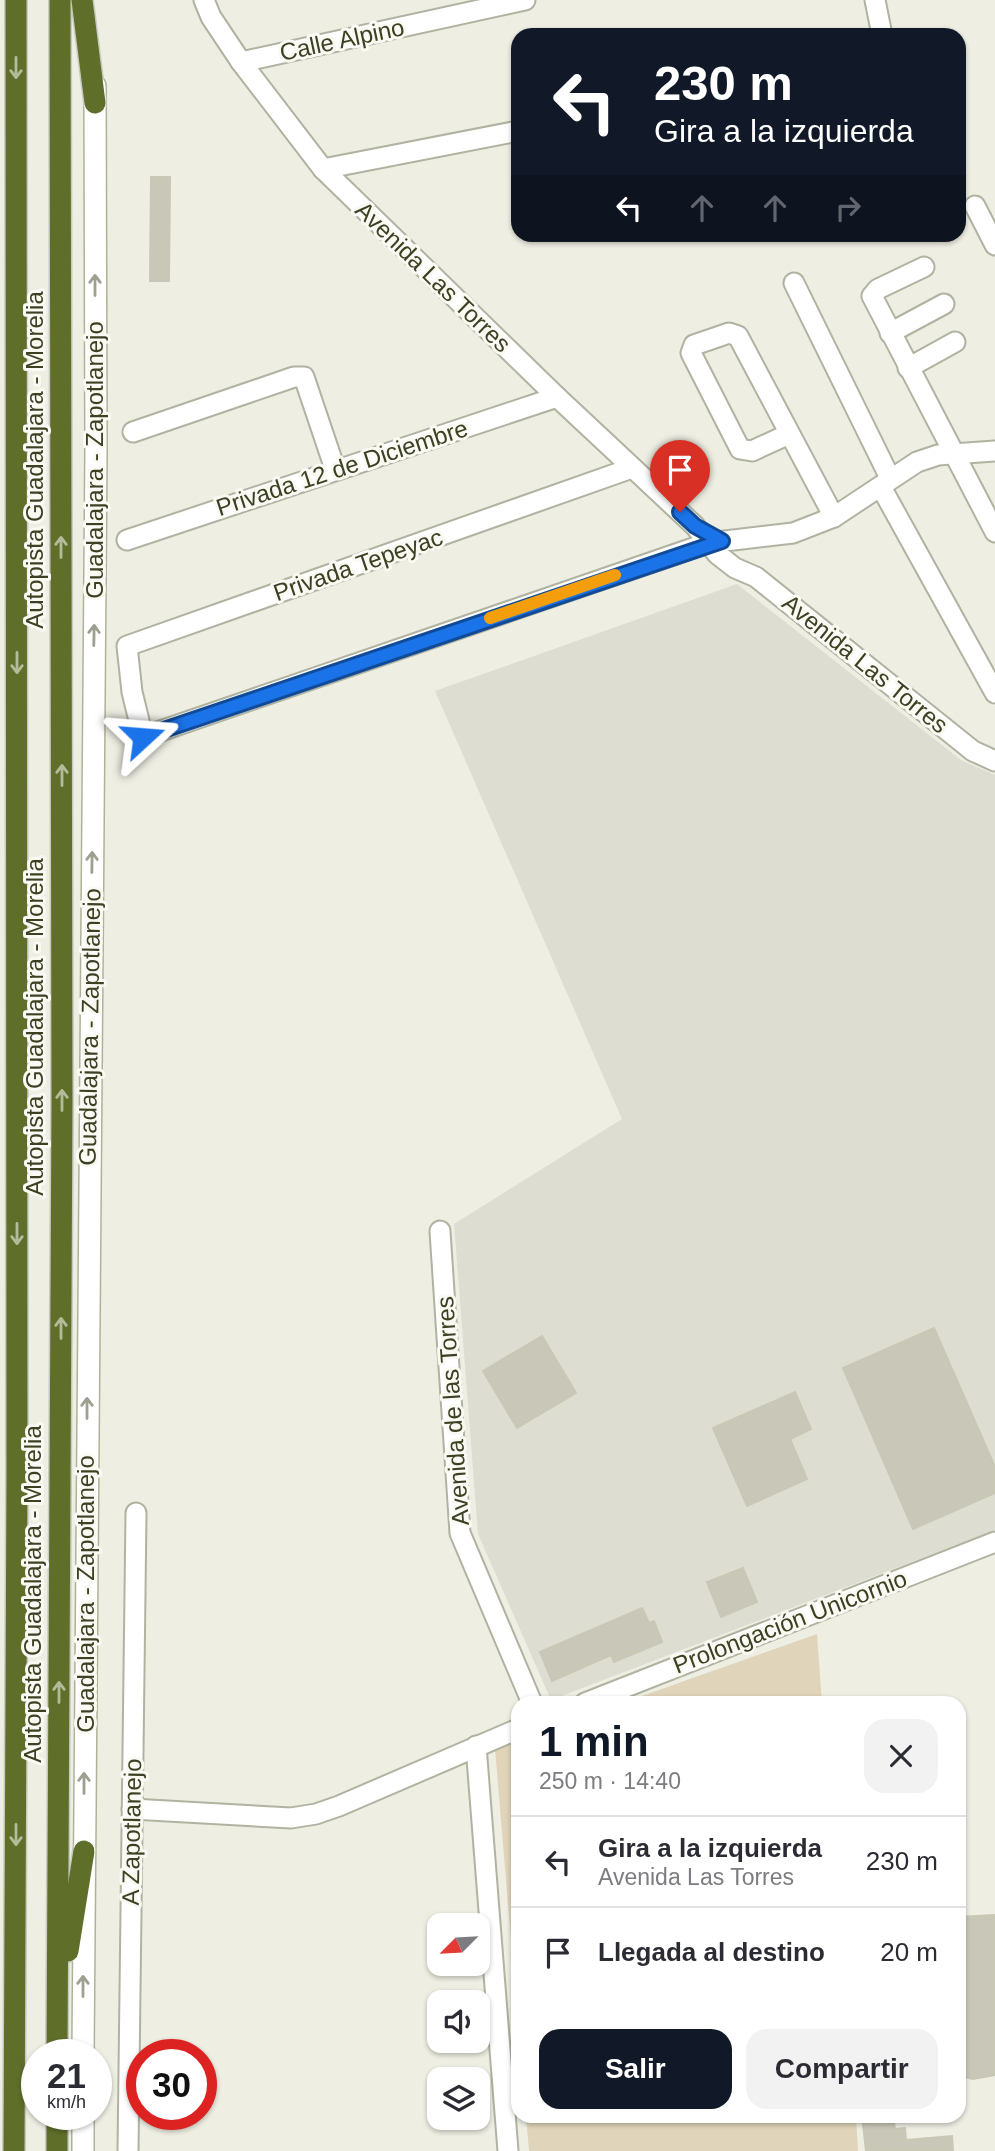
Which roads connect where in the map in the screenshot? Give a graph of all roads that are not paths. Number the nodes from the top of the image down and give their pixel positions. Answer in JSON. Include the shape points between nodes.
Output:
{"nodes":[{"id":1,"x":16,"y":0,"type":"edge"},
{"id":2,"x":61,"y":0,"type":"edge"},
{"id":3,"x":82,"y":0,"type":"edge"},
{"id":4,"x":93,"y":0,"type":"edge"},
{"id":5,"x":204,"y":0,"type":"edge"},
{"id":6,"x":525,"y":0,"type":"edge"},
{"id":7,"x":874,"y":0,"type":"edge"},
{"id":8,"x":880,"y":28,"type":"edge"},
{"id":9,"x":241,"y":62,"type":"junction"},
{"id":10,"x":95,"y":103,"type":"junction"},
{"id":11,"x":511,"y":132,"type":"edge"},
{"id":12,"x":323,"y":169,"type":"junction"},
{"id":13,"x":975,"y":206,"type":"dead end"},
{"id":14,"x":995,"y":245,"type":"edge"},
{"id":15,"x":924,"y":267,"type":"dead end"},
{"id":16,"x":794,"y":282,"type":"dead end"},
{"id":17,"x":944,"y":304,"type":"dead end"},
{"id":18,"x":890,"y":333,"type":"junction"},
{"id":19,"x":956,"y":342,"type":"dead end"},
{"id":20,"x":908,"y":368,"type":"junction"},
{"id":21,"x":557,"y":397,"type":"junction"},
{"id":22,"x":133,"y":432,"type":"dead end"},
{"id":23,"x":789,"y":434,"type":"junction"},
{"id":24,"x":995,"y":451,"type":"edge"},
{"id":25,"x":956,"y":454,"type":"junction"},
{"id":26,"x":632,"y":468,"type":"junction"},
{"id":27,"x":335,"y":469,"type":"junction"},
{"id":28,"x":886,"y":483,"type":"junction"},
{"id":29,"x":834,"y":517,"type":"junction"},
{"id":30,"x":995,"y":532,"type":"edge"},
{"id":31,"x":127,"y":540,"type":"dead end"},
{"id":32,"x":715,"y":542,"type":"junction"},
{"id":33,"x":995,"y":693,"type":"edge"},
{"id":34,"x":995,"y":761,"type":"edge"},
{"id":35,"x":440,"y":1231,"type":"dead end"},
{"id":36,"x":136,"y":1513,"type":"dead end"},
{"id":37,"x":995,"y":1542,"type":"edge"},
{"id":38,"x":529,"y":1696,"type":"edge"},
{"id":39,"x":603,"y":1696,"type":"edge"},
{"id":40,"x":511,"y":1732,"type":"edge"},
{"id":41,"x":476,"y":1746,"type":"junction"},
{"id":42,"x":132,"y":1809,"type":"junction"},
{"id":43,"x":84,"y":1851,"type":"junction"},
{"id":44,"x":58,"y":2022,"type":"junction"},
{"id":45,"x":57,"y":2039,"type":"edge"},
{"id":46,"x":83,"y":2039,"type":"edge"},
{"id":47,"x":57,"y":2130,"type":"edge"},
{"id":48,"x":83,"y":2130,"type":"edge"},
{"id":49,"x":14,"y":2151,"type":"edge"},
{"id":50,"x":57,"y":2151,"type":"edge"},
{"id":51,"x":83,"y":2151,"type":"edge"},
{"id":52,"x":128,"y":2151,"type":"edge"},
{"id":53,"x":508,"y":2151,"type":"edge"}],
"edges":[{"from":1,"to":49,"type":"highway","name":"Autopista Guadalajara - Morelia","one_way":true},
{"from":44,"to":2,"type":"highway","name":"Autopista Guadalajara - Morelia","one_way":true},
{"from":3,"to":10,"type":"highway"},
{"from":4,"to":10,"type":"street","name":"Guadalajara - Zapotlanejo"},
{"from":5,"to":9,"type":"street","name":"Avenida Las Torres"},
{"from":6,"to":9,"type":"street","name":"Calle Alpino"},
{"from":7,"to":8,"type":"street"},
{"from":9,"to":12,"type":"street","name":"Avenida Las Torres"},
{"from":43,"to":10,"type":"street","name":"Guadalajara - Zapotlanejo","one_way":true},
{"from":11,"to":12,"type":"street"},
{"from":12,"to":21,"type":"street","name":"Avenida Las Torres"},
{"from":13,"to":14,"type":"street"},
{"from":15,"to":18,"type":"street","via":[[872,293]]},
{"from":16,"to":28,"type":"street"},
{"from":17,"to":18,"type":"street"},
{"from":18,"to":20,"type":"street"},
{"from":19,"to":20,"type":"street"},
{"from":20,"to":25,"type":"street"},
{"from":21,"to":26,"type":"street","name":"Avenida Las Torres"},
{"from":21,"to":27,"type":"street","name":"Privada 12 de Diciembre"},
{"from":22,"to":27,"type":"street","via":[[304,377]]},
{"from":23,"to":23,"type":"street","via":[[752,452],[740,449],[691,348],[729,333],[738,336]]},
{"from":23,"to":29,"type":"street"},
{"from":24,"to":25,"type":"street"},
{"from":25,"to":28,"type":"street","via":[[917,462]]},
{"from":25,"to":30,"type":"street"},
{"from":26,"to":32,"type":"street","name":"Avenida Las Torres"},
{"from":26,"to":32,"type":"street","name":"Privada Tepeyac","via":[[127,646],[143,737]]},
{"from":27,"to":31,"type":"street","name":"Privada 12 de Diciembre"},
{"from":28,"to":29,"type":"street"},
{"from":28,"to":33,"type":"street"},
{"from":29,"to":32,"type":"street","via":[[793,533]]},
{"from":32,"to":34,"type":"street","name":"Avenida Las Torres","via":[[746,559],[756,576],[973,751]]},
{"from":35,"to":38,"type":"street","name":"Avenida de las Torres","via":[[460,1533]]},
{"from":36,"to":42,"type":"street","name":"A Zapotlanejo"},
{"from":37,"to":39,"type":"street","name":"Prolongación Unicornio"},
{"from":40,"to":41,"type":"street"},
{"from":41,"to":42,"type":"street","via":[[316,1814],[291,1818]]},
{"from":41,"to":53,"type":"street"},
{"from":42,"to":52,"type":"street","name":"A Zapotlanejo"},
{"from":43,"to":44,"type":"highway"},
{"from":46,"to":43,"type":"street","name":"Guadalajara - Zapotlanejo","one_way":true},
{"from":44,"to":45,"type":"highway","name":"Autopista Guadalajara - Morelia"},
{"from":47,"to":50,"type":"highway"},
{"from":48,"to":51,"type":"street"}]}
